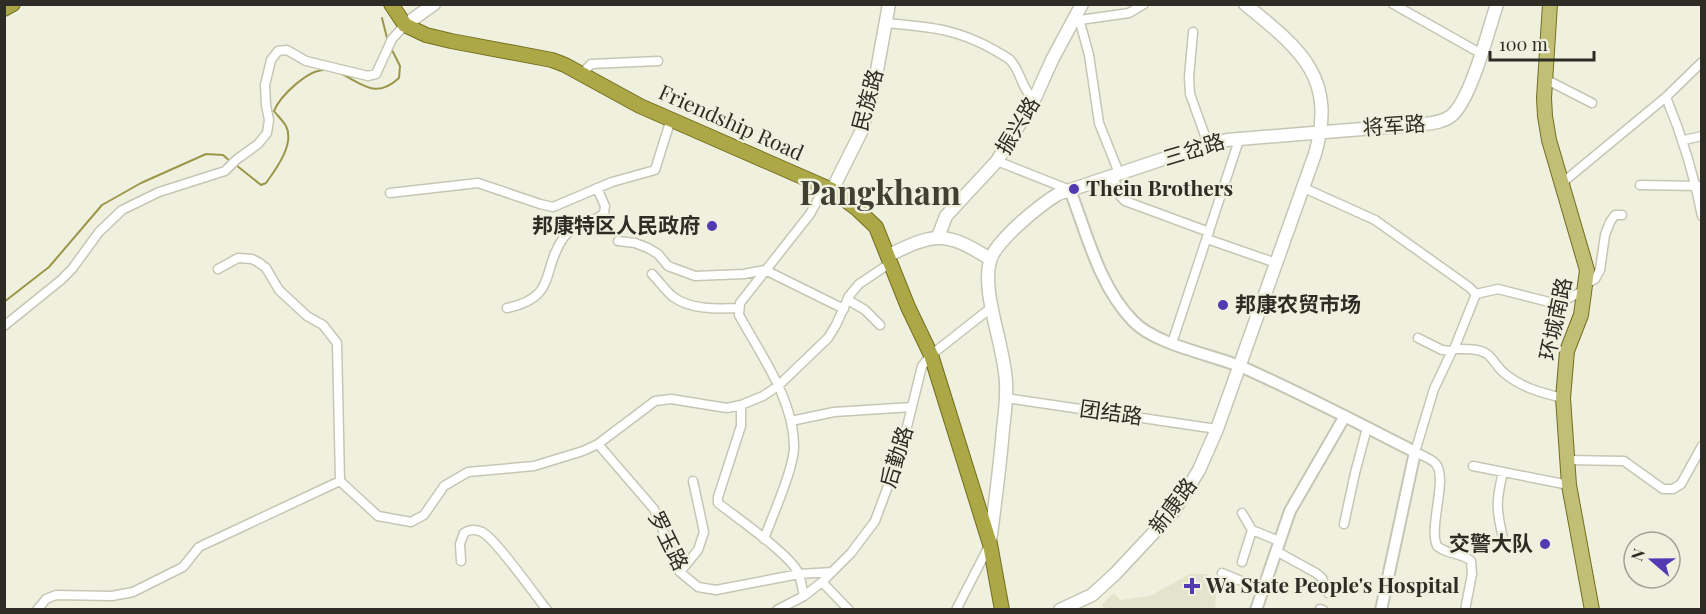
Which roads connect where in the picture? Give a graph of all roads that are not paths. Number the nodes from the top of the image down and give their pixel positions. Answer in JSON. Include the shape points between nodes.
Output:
{"nodes":[{"id":1,"x":13,"y":4,"type":"edge"},
{"id":2,"x":391,"y":4,"type":"edge"},
{"id":3,"x":434,"y":4,"type":"edge"},
{"id":4,"x":889,"y":4,"type":"edge"},
{"id":5,"x":1144,"y":4,"type":"edge"},
{"id":6,"x":1245,"y":4,"type":"edge"},
{"id":7,"x":1393,"y":4,"type":"edge"},
{"id":8,"x":1497,"y":4,"type":"edge"},
{"id":9,"x":1550,"y":4,"type":"edge"},
{"id":10,"x":4,"y":9,"type":"edge"},
{"id":11,"x":1080,"y":13,"type":"edge"},
{"id":12,"x":885,"y":23,"type":"junction"},
{"id":13,"x":405,"y":25,"type":"junction"},
{"id":14,"x":1193,"y":32,"type":"dead end"},
{"id":15,"x":1480,"y":53,"type":"junction"},
{"id":16,"x":658,"y":61,"type":"dead end"},
{"id":17,"x":1701,"y":62,"type":"edge"},
{"id":18,"x":582,"y":74,"type":"junction"},
{"id":19,"x":1545,"y":79,"type":"junction"},
{"id":20,"x":1666,"y":97,"type":"junction"},
{"id":21,"x":1034,"y":100,"type":"junction"},
{"id":22,"x":1592,"y":103,"type":"dead end"},
{"id":23,"x":671,"y":119,"type":"junction"},
{"id":24,"x":1322,"y":131,"type":"junction"},
{"id":25,"x":1701,"y":136,"type":"edge"},
{"id":26,"x":1240,"y":137,"type":"junction"},
{"id":27,"x":1684,"y":140,"type":"junction"},
{"id":28,"x":1208,"y":144,"type":"junction"},
{"id":29,"x":997,"y":161,"type":"junction"},
{"id":30,"x":1116,"y":174,"type":"junction"},
{"id":31,"x":1562,"y":183,"type":"junction"},
{"id":32,"x":1640,"y":185,"type":"dead end"},
{"id":33,"x":1699,"y":186,"type":"edge"},
{"id":34,"x":597,"y":188,"type":"junction"},
{"id":35,"x":829,"y":188,"type":"junction"},
{"id":36,"x":1304,"y":188,"type":"junction"},
{"id":37,"x":1070,"y":190,"type":"junction"},
{"id":38,"x":390,"y":193,"type":"dead end"},
{"id":39,"x":1622,"y":215,"type":"dead end"},
{"id":40,"x":1701,"y":216,"type":"edge"},
{"id":41,"x":1208,"y":236,"type":"junction"},
{"id":42,"x":938,"y":237,"type":"junction"},
{"id":43,"x":618,"y":241,"type":"dead end"},
{"id":44,"x":990,"y":259,"type":"junction"},
{"id":45,"x":888,"y":260,"type":"junction"},
{"id":46,"x":1276,"y":263,"type":"junction"},
{"id":47,"x":218,"y":269,"type":"dead end"},
{"id":48,"x":765,"y":270,"type":"junction"},
{"id":49,"x":652,"y":274,"type":"dead end"},
{"id":50,"x":1586,"y":287,"type":"junction"},
{"id":51,"x":1476,"y":294,"type":"junction"},
{"id":52,"x":846,"y":304,"type":"junction"},
{"id":53,"x":993,"y":307,"type":"junction"},
{"id":54,"x":507,"y":308,"type":"dead end"},
{"id":55,"x":738,"y":308,"type":"junction"},
{"id":56,"x":880,"y":325,"type":"dead end"},
{"id":57,"x":4,"y":326,"type":"edge"},
{"id":58,"x":1418,"y":339,"type":"dead end"},
{"id":59,"x":1172,"y":343,"type":"junction"},
{"id":60,"x":1453,"y":350,"type":"junction"},
{"id":61,"x":931,"y":355,"type":"junction"},
{"id":62,"x":1238,"y":366,"type":"junction"},
{"id":63,"x":778,"y":386,"type":"junction"},
{"id":64,"x":1006,"y":398,"type":"junction"},
{"id":65,"x":1563,"y":398,"type":"junction"},
{"id":66,"x":741,"y":405,"type":"junction"},
{"id":67,"x":912,"y":407,"type":"junction"},
{"id":68,"x":1345,"y":416,"type":"junction"},
{"id":69,"x":791,"y":421,"type":"junction"},
{"id":70,"x":1367,"y":428,"type":"junction"},
{"id":71,"x":1216,"y":429,"type":"junction"},
{"id":72,"x":598,"y":444,"type":"junction"},
{"id":73,"x":1701,"y":446,"type":"edge"},
{"id":74,"x":1414,"y":452,"type":"junction"},
{"id":75,"x":1567,"y":460,"type":"junction"},
{"id":76,"x":1473,"y":466,"type":"dead end"},
{"id":77,"x":1503,"y":472,"type":"junction"},
{"id":78,"x":340,"y":481,"type":"junction"},
{"id":79,"x":693,"y":481,"type":"dead end"},
{"id":80,"x":1569,"y":485,"type":"junction"},
{"id":81,"x":1242,"y":513,"type":"dead end"},
{"id":82,"x":1344,"y":524,"type":"dead end"},
{"id":83,"x":1252,"y":530,"type":"junction"},
{"id":84,"x":1503,"y":538,"type":"dead end"},
{"id":85,"x":764,"y":539,"type":"junction"},
{"id":86,"x":990,"y":544,"type":"junction"},
{"id":87,"x":1278,"y":546,"type":"junction"},
{"id":88,"x":461,"y":561,"type":"dead end"},
{"id":89,"x":1242,"y":562,"type":"dead end"},
{"id":90,"x":680,"y":572,"type":"junction"},
{"id":91,"x":832,"y":572,"type":"junction"},
{"id":92,"x":1222,"y":573,"type":"dead end"},
{"id":93,"x":799,"y":574,"type":"junction"},
{"id":94,"x":822,"y":582,"type":"junction"},
{"id":95,"x":1263,"y":590,"type":"junction"},
{"id":96,"x":1328,"y":593,"type":"dead end"},
{"id":97,"x":804,"y":596,"type":"junction"},
{"id":98,"x":37,"y":609,"type":"edge"},
{"id":99,"x":547,"y":609,"type":"edge"},
{"id":100,"x":780,"y":609,"type":"edge"},
{"id":101,"x":849,"y":609,"type":"edge"},
{"id":102,"x":956,"y":609,"type":"edge"},
{"id":103,"x":1002,"y":609,"type":"edge"},
{"id":104,"x":1060,"y":609,"type":"edge"},
{"id":105,"x":1256,"y":609,"type":"edge"},
{"id":106,"x":1381,"y":609,"type":"edge"},
{"id":107,"x":1465,"y":609,"type":"edge"},
{"id":108,"x":1592,"y":609,"type":"edge"}],
"edges":[{"from":1,"to":10,"type":"highway"},
{"from":2,"to":13,"type":"highway"},
{"from":3,"to":13,"type":"main road"},
{"from":4,"to":12,"type":"main road","name":"民族路"},
{"from":5,"to":11,"type":"street","via":[[1129,13]]},
{"from":6,"to":24,"type":"main road","name":"新康路","via":[[1310,67],[1321,93]]},
{"from":7,"to":15,"type":"street"},
{"from":8,"to":15,"type":"main road","name":"将军路"},
{"from":9,"to":19,"type":"main road","name":"环城南路"},
{"from":11,"to":21,"type":"main road","name":"振兴路"},
{"from":11,"to":30,"type":"street","via":[[1099,123]]},
{"from":12,"to":21,"type":"street","via":[[960,33],[986,46],[1011,60]]},
{"from":12,"to":35,"type":"main road","name":"民族路","via":[[862,130]]},
{"from":13,"to":18,"type":"highway","name":"Friendship Road","via":[[451,41],[552,60]]},
{"from":13,"to":57,"type":"street","via":[[392,39],[376,74],[368,76],[306,61],[287,50],[278,51],[271,60],[265,85],[267,133],[258,144],[225,171],[159,192],[122,210],[61,280]]},
{"from":14,"to":28,"type":"street","via":[[1190,94]]},
{"from":15,"to":24,"type":"main road","name":"将军路","via":[[1464,99],[1443,121]]},
{"from":16,"to":18,"type":"street","via":[[591,64]]},
{"from":17,"to":20,"type":"street"},
{"from":18,"to":23,"type":"highway","name":"Friendship Road"},
{"from":19,"to":22,"type":"street"},
{"from":19,"to":31,"type":"main road","name":"环城南路","via":[[1545,116]]},
{"from":20,"to":27,"type":"street"},
{"from":20,"to":31,"type":"street"},
{"from":21,"to":29,"type":"main road","name":"振兴路"},
{"from":23,"to":34,"type":"street","via":[[655,170]]},
{"from":23,"to":35,"type":"highway","name":"Friendship Road"},
{"from":24,"to":26,"type":"main road","name":"三岔路"},
{"from":24,"to":36,"type":"main road","name":"新康路"},
{"from":25,"to":27,"type":"street"},
{"from":26,"to":28,"type":"main road","name":"三岔路"},
{"from":26,"to":41,"type":"street"},
{"from":27,"to":33,"type":"street"},
{"from":28,"to":30,"type":"main road","name":"三岔路"},
{"from":29,"to":37,"type":"street"},
{"from":29,"to":42,"type":"main road","name":"振兴路","via":[[946,216]]},
{"from":30,"to":37,"type":"main road","name":"三岔路"},
{"from":30,"to":41,"type":"street","via":[[1120,196],[1125,201]]},
{"from":31,"to":50,"type":"main road","name":"环城南路","via":[[1587,270]]},
{"from":32,"to":33,"type":"street"},
{"from":33,"to":40,"type":"street"},
{"from":34,"to":38,"type":"street","via":[[553,207],[478,183]]},
{"from":34,"to":54,"type":"street","via":[[606,206],[604,213],[565,236],[542,292],[521,305]]},
{"from":35,"to":45,"type":"highway","name":"Friendship Road","via":[[869,219],[880,234]]},
{"from":35,"to":48,"type":"street"},
{"from":36,"to":46,"type":"main road","name":"新康路"},
{"from":36,"to":51,"type":"street","via":[[1375,220]]},
{"from":37,"to":44,"type":"main road","name":"三岔路","via":[[1046,201],[1014,229]]},
{"from":37,"to":59,"type":"street","via":[[1111,292],[1134,323]]},
{"from":39,"to":50,"type":"street","via":[[1615,215],[1610,222],[1600,270]]},
{"from":41,"to":46,"type":"street"},
{"from":41,"to":59,"type":"street"},
{"from":42,"to":44,"type":"main road","via":[[967,244]]},
{"from":42,"to":45,"type":"main road","via":[[918,241]]},
{"from":43,"to":48,"type":"street","via":[[648,248],[668,266],[694,276]]},
{"from":44,"to":53,"type":"main road"},
{"from":45,"to":52,"type":"street","via":[[859,284]]},
{"from":45,"to":61,"type":"highway","name":"Friendship Road"},
{"from":46,"to":62,"type":"main road","name":"新康路"},
{"from":47,"to":78,"type":"street","via":[[238,258],[252,258],[266,268],[279,290],[323,325],[336,343]]},
{"from":48,"to":52,"type":"street"},
{"from":48,"to":55,"type":"street"},
{"from":49,"to":55,"type":"street","via":[[673,297],[694,306]]},
{"from":50,"to":51,"type":"street","via":[[1559,303],[1498,289]]},
{"from":50,"to":65,"type":"main road","name":"环城南路","via":[[1581,315],[1567,351]]},
{"from":51,"to":60,"type":"street"},
{"from":52,"to":56,"type":"street","via":[[865,310]]},
{"from":52,"to":63,"type":"street","via":[[828,338]]},
{"from":53,"to":61,"type":"street","name":"后勤路"},
{"from":53,"to":64,"type":"main road","via":[[1006,371]]},
{"from":55,"to":63,"type":"street"},
{"from":58,"to":60,"type":"street","via":[[1442,350]]},
{"from":59,"to":62,"type":"street"},
{"from":60,"to":65,"type":"street","via":[[1488,354],[1502,371],[1520,383],[1539,393]]},
{"from":60,"to":74,"type":"street","via":[[1434,389]]},
{"from":61,"to":67,"type":"street","name":"后勤路","via":[[922,366]]},
{"from":61,"to":86,"type":"highway","name":"Friendship Road"},
{"from":62,"to":68,"type":"street"},
{"from":62,"to":71,"type":"main road","name":"新康路"},
{"from":63,"to":66,"type":"street"},
{"from":63,"to":69,"type":"street"},
{"from":64,"to":71,"type":"street","name":"团结路"},
{"from":64,"to":86,"type":"main road"},
{"from":65,"to":75,"type":"main road","name":"环城南路"},
{"from":66,"to":72,"type":"street","via":[[728,408],[671,399],[655,401]]},
{"from":66,"to":85,"type":"street","via":[[741,426],[717,500]]},
{"from":67,"to":69,"type":"street","via":[[834,412]]},
{"from":67,"to":91,"type":"street","name":"后勤路","via":[[901,451],[875,522]]},
{"from":68,"to":70,"type":"street"},
{"from":68,"to":87,"type":"street","via":[[1296,498]]},
{"from":69,"to":85,"type":"street","via":[[792,461]]},
{"from":70,"to":74,"type":"street"},
{"from":70,"to":82,"type":"street"},
{"from":71,"to":104,"type":"main road","name":"新康路","via":[[1199,470],[1174,511],[1092,594]]},
{"from":72,"to":78,"type":"street","via":[[534,466],[468,472],[444,486],[423,515],[411,522],[378,516]]},
{"from":72,"to":90,"type":"street","name":"罗玉路","via":[[654,509]]},
{"from":73,"to":75,"type":"street","via":[[1681,484],[1673,489],[1663,489],[1624,461]]},
{"from":74,"to":106,"type":"street"},
{"from":74,"to":107,"type":"street","via":[[1436,463],[1440,472],[1434,533],[1437,546],[1471,561]]},
{"from":75,"to":80,"type":"main road","name":"环城南路"},
{"from":76,"to":77,"type":"street"},
{"from":77,"to":80,"type":"street"},
{"from":77,"to":84,"type":"street","via":[[1496,501]]},
{"from":78,"to":98,"type":"street","via":[[199,548],[183,567],[133,592],[112,596],[57,595],[46,599]]},
{"from":79,"to":90,"type":"street","via":[[704,532],[698,550]]},
{"from":80,"to":108,"type":"main road","name":"环城南路"},
{"from":81,"to":83,"type":"street"},
{"from":83,"to":87,"type":"street"},
{"from":83,"to":89,"type":"street"},
{"from":85,"to":93,"type":"street"},
{"from":86,"to":102,"type":"street"},
{"from":86,"to":103,"type":"highway","name":"Friendship Road"},
{"from":87,"to":95,"type":"street"},
{"from":87,"to":96,"type":"street","via":[[1322,578]]},
{"from":88,"to":99,"type":"street","via":[[464,533],[482,531]]},
{"from":90,"to":93,"type":"street","name":"罗玉路","via":[[706,590]]},
{"from":91,"to":93,"type":"street","name":"罗玉路"},
{"from":91,"to":94,"type":"street","name":"后勤路"},
{"from":92,"to":95,"type":"street"},
{"from":93,"to":97,"type":"street"},
{"from":94,"to":97,"type":"street","name":"后勤路"},
{"from":94,"to":101,"type":"street"},
{"from":95,"to":105,"type":"street"},
{"from":97,"to":100,"type":"street","name":"后勤路"}]}
